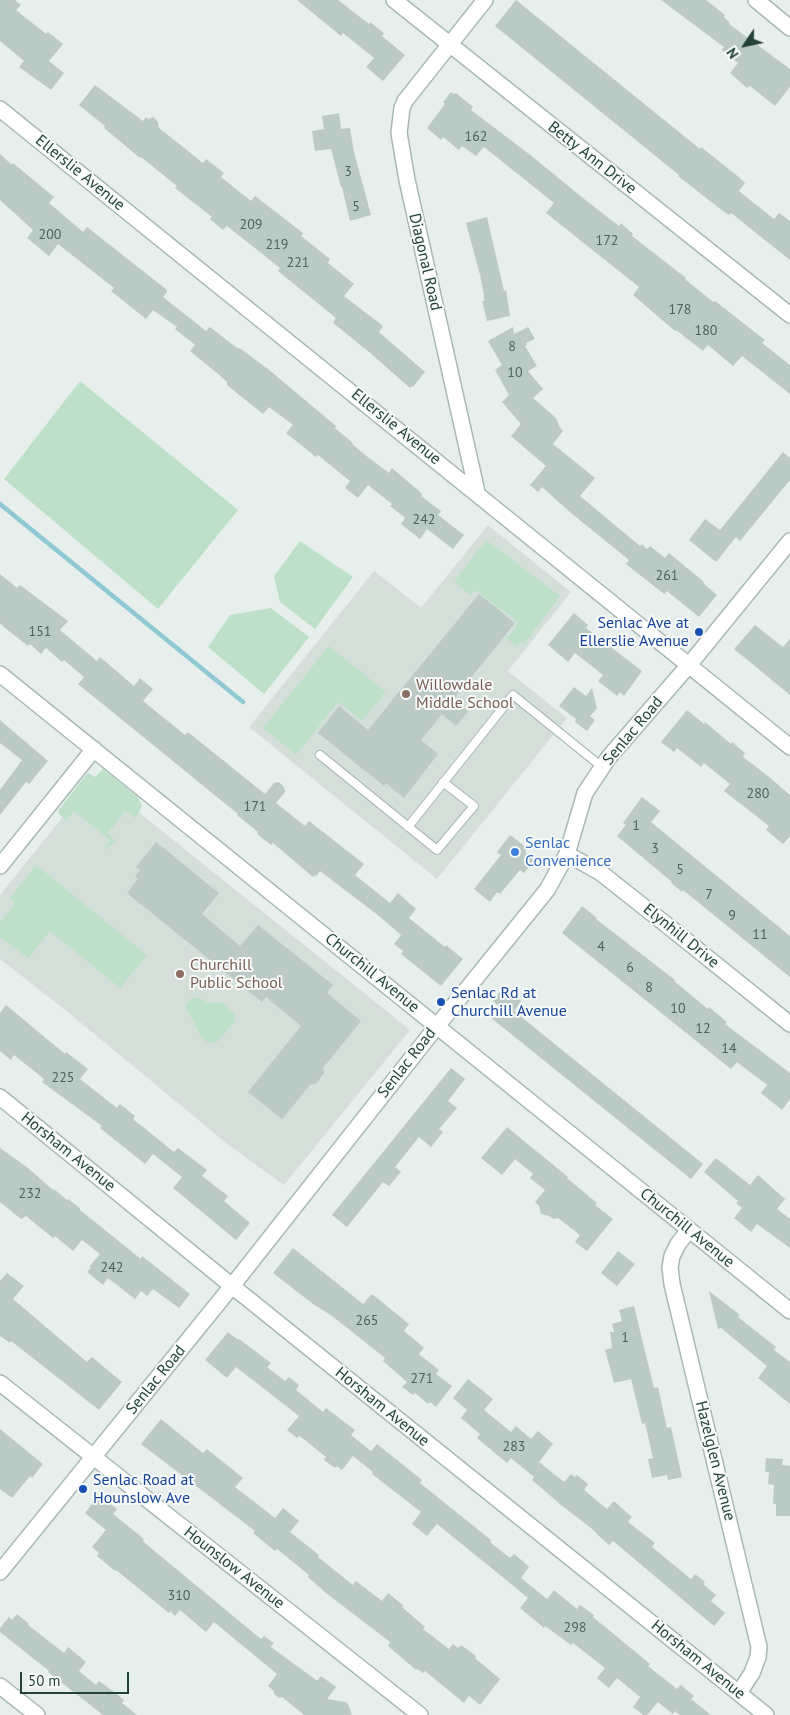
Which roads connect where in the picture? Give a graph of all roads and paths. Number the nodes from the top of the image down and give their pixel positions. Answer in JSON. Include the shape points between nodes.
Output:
{"nodes":[{"id":1,"x":394,"y":0,"type":"edge"},
{"id":2,"x":485,"y":0,"type":"edge"},
{"id":3,"x":756,"y":0,"type":"edge"},
{"id":4,"x":790,"y":28,"type":"edge"},
{"id":5,"x":450,"y":45,"type":"junction"},
{"id":6,"x":0,"y":109,"type":"edge"},
{"id":7,"x":790,"y":315,"type":"edge"},
{"id":8,"x":477,"y":492,"type":"junction"},
{"id":9,"x":790,"y":541,"type":"edge"},
{"id":10,"x":689,"y":665,"type":"junction"},
{"id":11,"x":0,"y":674,"type":"edge"},
{"id":12,"x":790,"y":746,"type":"edge"},
{"id":13,"x":94,"y":749,"type":"junction"},
{"id":14,"x":320,"y":755,"type":"dead end"},
{"id":15,"x":602,"y":767,"type":"junction"},
{"id":16,"x":443,"y":782,"type":"junction"},
{"id":17,"x":408,"y":826,"type":"junction"},
{"id":18,"x":567,"y":854,"type":"junction"},
{"id":19,"x":0,"y":866,"type":"edge"},
{"id":20,"x":790,"y":1024,"type":"edge"},
{"id":21,"x":436,"y":1026,"type":"junction"},
{"id":22,"x":0,"y":1097,"type":"edge"},
{"id":23,"x":689,"y":1230,"type":"junction"},
{"id":24,"x":232,"y":1286,"type":"junction"},
{"id":25,"x":790,"y":1311,"type":"edge"},
{"id":26,"x":0,"y":1383,"type":"edge"},
{"id":27,"x":93,"y":1458,"type":"junction"},
{"id":28,"x":0,"y":1572,"type":"edge"},
{"id":29,"x":0,"y":1686,"type":"edge"},
{"id":30,"x":739,"y":1693,"type":"junction"},
{"id":31,"x":38,"y":1715,"type":"edge"},
{"id":32,"x":420,"y":1715,"type":"edge"},
{"id":33,"x":766,"y":1715,"type":"edge"}],
"edges":[{"from":1,"to":5,"type":"street","name":"Betty Ann Drive"},
{"from":2,"to":5,"type":"street","name":"Diagonal Road"},
{"from":3,"to":4,"type":"street"},
{"from":5,"to":7,"type":"street","name":"Betty Ann Drive"},
{"from":5,"to":8,"type":"street","name":"Diagonal Road","via":[[405,101],[399,133]]},
{"from":6,"to":8,"type":"street","name":"Ellerslie Avenue"},
{"from":8,"to":10,"type":"street","name":"Ellerslie Avenue"},
{"from":9,"to":10,"type":"street","name":"Senlac Road"},
{"from":10,"to":12,"type":"street","name":"Ellerslie Avenue"},
{"from":10,"to":15,"type":"street","name":"Senlac Road"},
{"from":11,"to":13,"type":"street","name":"Churchill Avenue"},
{"from":13,"to":19,"type":"street"},
{"from":13,"to":21,"type":"street","name":"Churchill Avenue"},
{"from":14,"to":17,"type":"lane"},
{"from":15,"to":16,"type":"lane","via":[[513,695]]},
{"from":15,"to":18,"type":"street","name":"Senlac Road","via":[[586,793]]},
{"from":16,"to":17,"type":"lane"},
{"from":16,"to":17,"type":"lane","via":[[474,806],[437,850]]},
{"from":18,"to":20,"type":"street","name":"Elynhill Drive","via":[[601,874]]},
{"from":18,"to":21,"type":"street","name":"Senlac Road","via":[[547,890]]},
{"from":21,"to":23,"type":"street","name":"Churchill Avenue"},
{"from":21,"to":24,"type":"street","name":"Senlac Road"},
{"from":22,"to":24,"type":"street","name":"Horsham Avenue"},
{"from":23,"to":25,"type":"street","name":"Churchill Avenue"},
{"from":23,"to":30,"type":"street","name":"Hazelglen Avenue","via":[[672,1256],[672,1284],[758,1647],[752,1673]]},
{"from":24,"to":27,"type":"street","name":"Senlac Road"},
{"from":24,"to":30,"type":"street","name":"Horsham Avenue"},
{"from":26,"to":27,"type":"street","name":"Hounslow Avenue"},
{"from":27,"to":28,"type":"street","name":"Senlac Road"},
{"from":27,"to":32,"type":"street","name":"Hounslow Avenue"},
{"from":29,"to":31,"type":"street"},
{"from":30,"to":33,"type":"street","name":"Horsham Avenue"}]}
